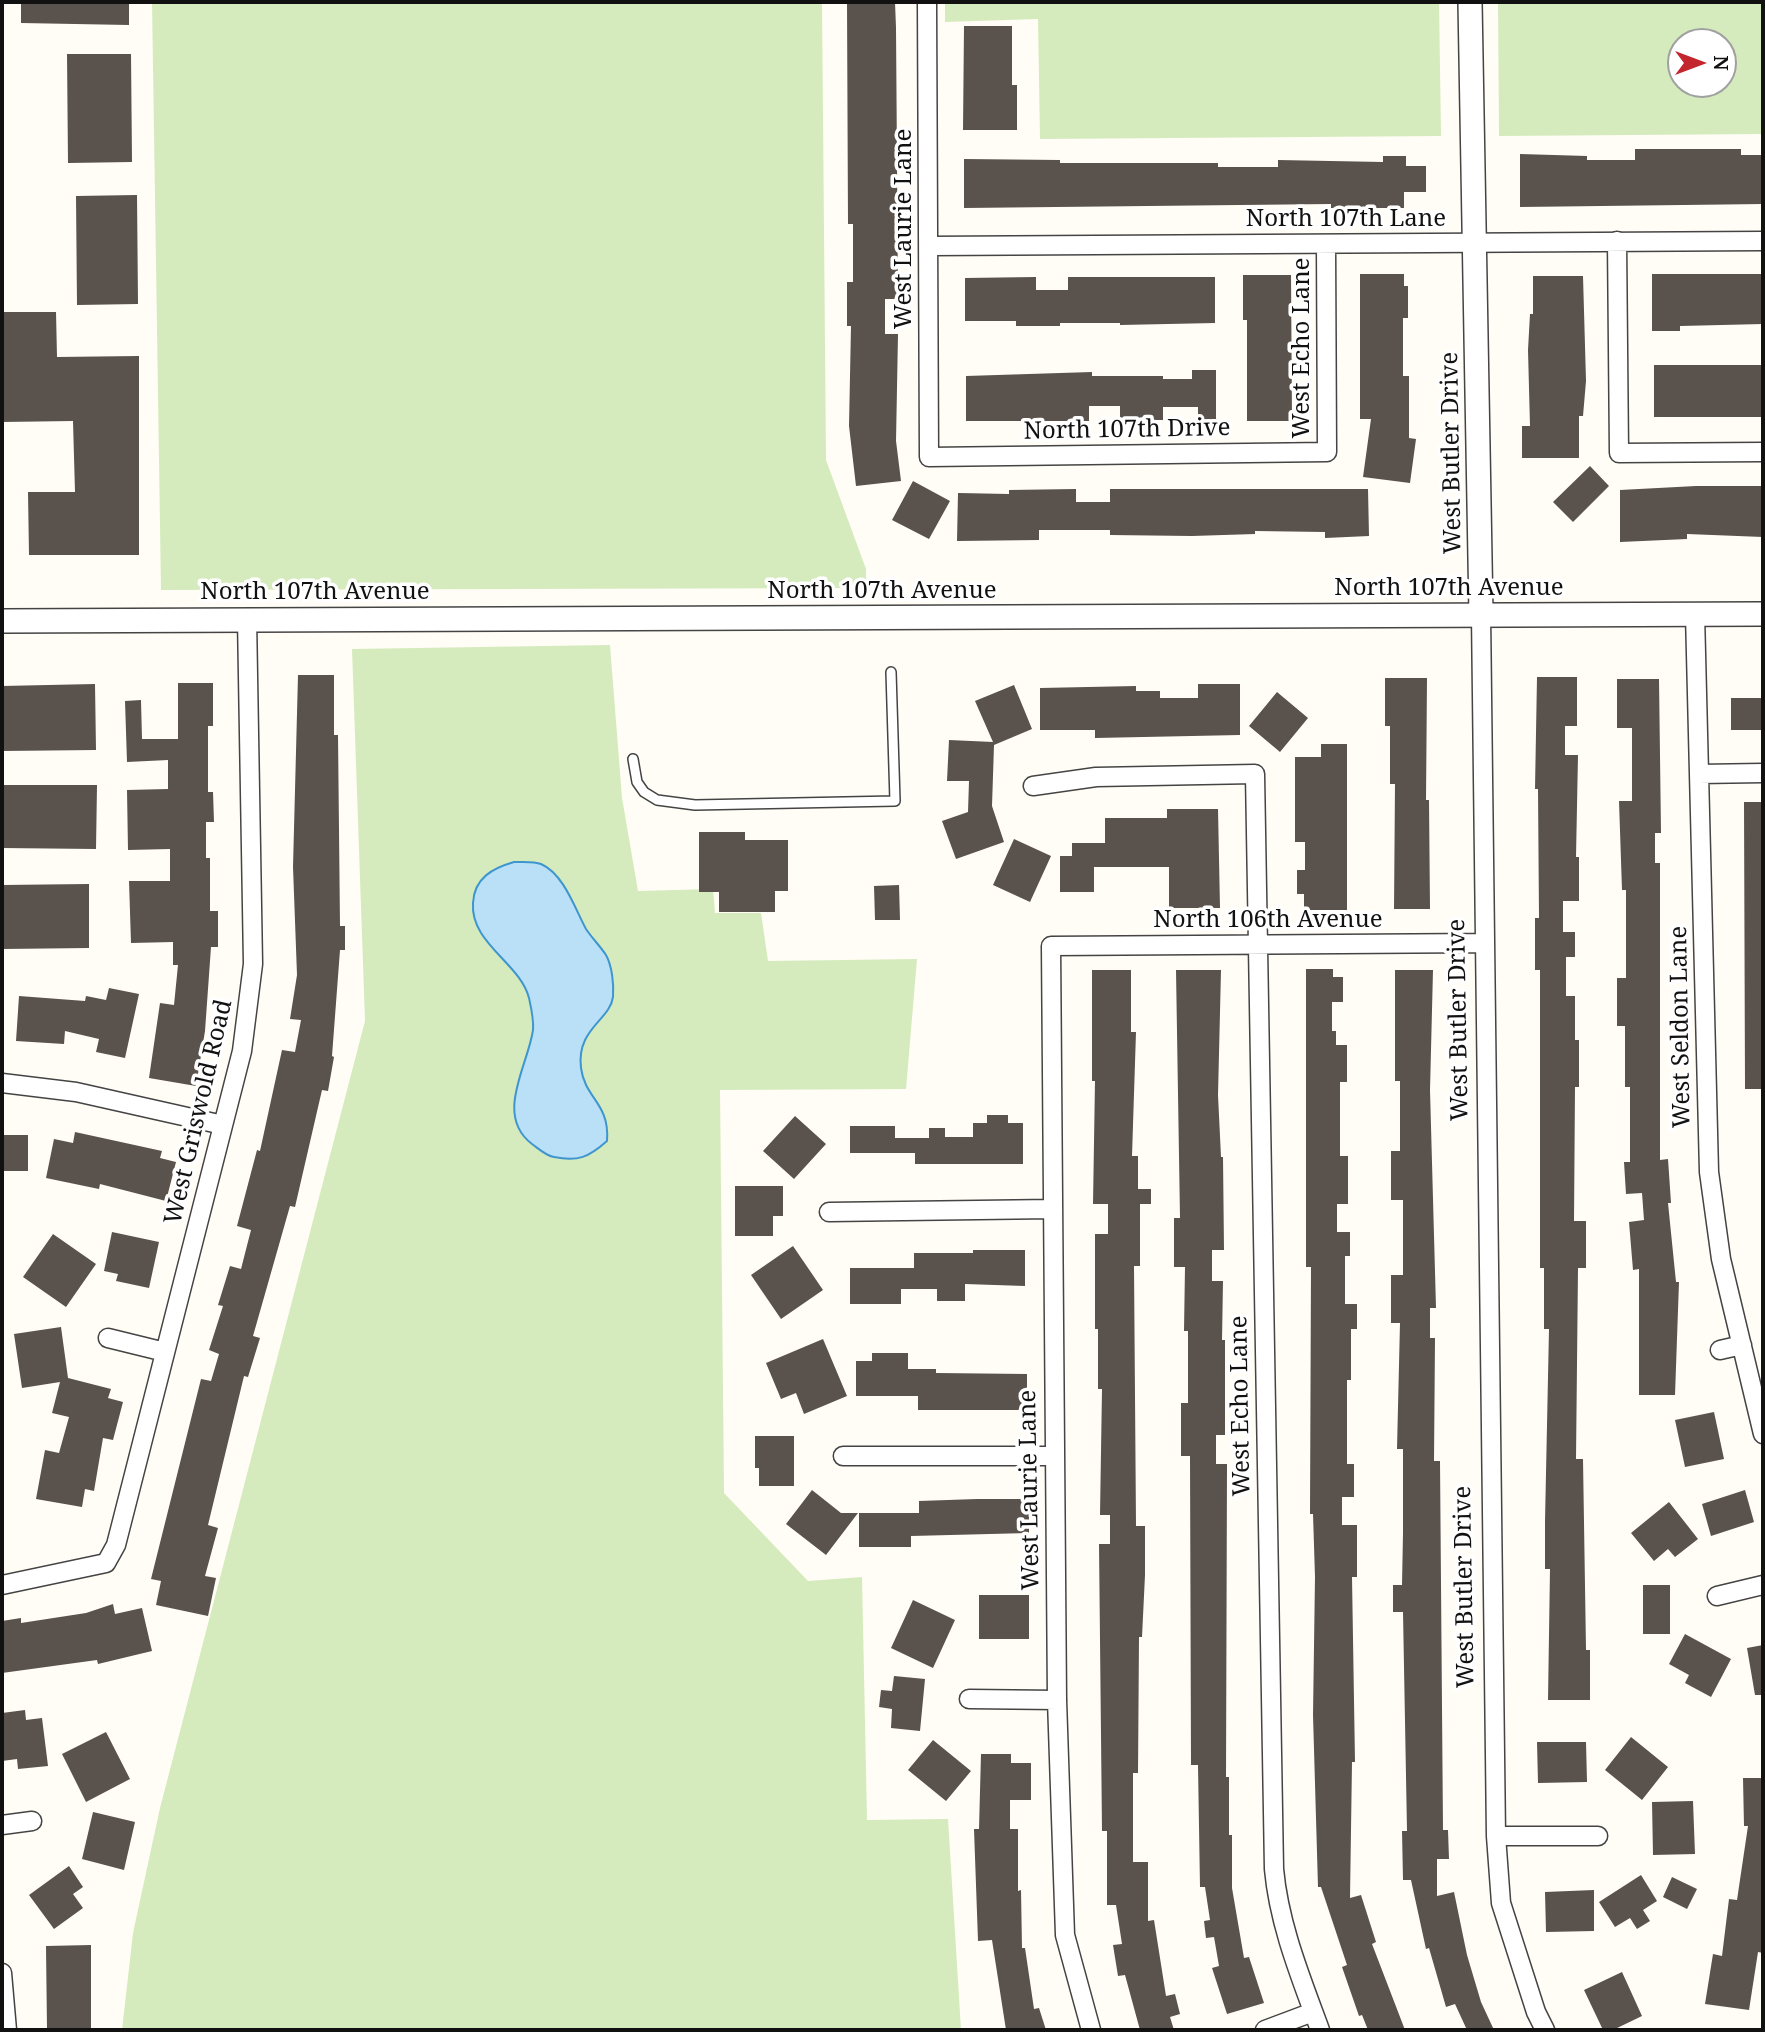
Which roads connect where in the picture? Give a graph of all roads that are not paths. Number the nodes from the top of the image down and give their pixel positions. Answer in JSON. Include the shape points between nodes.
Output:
{"nodes":[{"id":1,"x":927,"y":2,"type":"edge"},
{"id":2,"x":1470,"y":2,"type":"edge"},
{"id":3,"x":1617,"y":241,"type":"junction"},
{"id":4,"x":1763,"y":241,"type":"edge"},
{"id":5,"x":1475,"y":242,"type":"junction"},
{"id":6,"x":1326,"y":244,"type":"junction"},
{"id":7,"x":929,"y":246,"type":"junction"},
{"id":8,"x":1327,"y":452,"type":"joint"},
{"id":9,"x":1763,"y":452,"type":"edge"},
{"id":10,"x":929,"y":457,"type":"joint"},
{"id":11,"x":1481,"y":614,"type":"junction"},
{"id":12,"x":1695,"y":614,"type":"junction"},
{"id":13,"x":1763,"y":614,"type":"edge"},
{"id":14,"x":247,"y":618,"type":"junction"},
{"id":15,"x":2,"y":621,"type":"edge"},
{"id":16,"x":891,"y":672,"type":"dead end"},
{"id":17,"x":633,"y":759,"type":"dead end"},
{"id":18,"x":1763,"y":773,"type":"edge"},
{"id":19,"x":1699,"y":774,"type":"junction"},
{"id":20,"x":1033,"y":786,"type":"dead end"},
{"id":21,"x":1485,"y":943,"type":"junction"},
{"id":22,"x":1256,"y":944,"type":"junction"},
{"id":23,"x":1051,"y":946,"type":"joint"},
{"id":24,"x":2,"y":1083,"type":"edge"},
{"id":25,"x":223,"y":1125,"type":"junction"},
{"id":26,"x":1052,"y":1209,"type":"junction"},
{"id":27,"x":829,"y":1212,"type":"dead end"},
{"id":28,"x":108,"y":1338,"type":"dead end"},
{"id":29,"x":1742,"y":1345,"type":"junction"},
{"id":30,"x":1720,"y":1350,"type":"dead end"},
{"id":31,"x":165,"y":1352,"type":"junction"},
{"id":32,"x":1763,"y":1434,"type":"edge"},
{"id":33,"x":844,"y":1456,"type":"dead end"},
{"id":34,"x":1054,"y":1456,"type":"junction"},
{"id":35,"x":2,"y":1585,"type":"edge"},
{"id":36,"x":1763,"y":1585,"type":"edge"},
{"id":37,"x":1717,"y":1596,"type":"dead end"},
{"id":38,"x":969,"y":1699,"type":"dead end"},
{"id":39,"x":1057,"y":1700,"type":"junction"},
{"id":40,"x":32,"y":1821,"type":"dead end"},
{"id":41,"x":2,"y":1825,"type":"edge"},
{"id":42,"x":1496,"y":1836,"type":"junction"},
{"id":43,"x":1598,"y":1836,"type":"dead end"},
{"id":44,"x":2,"y":1973,"type":"edge"},
{"id":45,"x":1313,"y":2011,"type":"junction"},
{"id":46,"x":7,"y":2030,"type":"edge"},
{"id":47,"x":1091,"y":2030,"type":"edge"},
{"id":48,"x":1265,"y":2030,"type":"edge"},
{"id":49,"x":1320,"y":2030,"type":"edge"},
{"id":50,"x":1545,"y":2030,"type":"edge"}],
"edges":[{"from":1,"to":7,"type":"street","name":"West Laurie Lane"},
{"from":2,"to":5,"type":"street","name":"West Butler Drive"},
{"from":3,"to":4,"type":"street","name":"North 107th Lane"},
{"from":3,"to":5,"type":"street","name":"North 107th Lane"},
{"from":3,"to":9,"type":"street","via":[[1619,453]]},
{"from":5,"to":6,"type":"street","name":"North 107th Lane"},
{"from":5,"to":11,"type":"street","name":"West Butler Drive"},
{"from":6,"to":7,"type":"street","name":"North 107th Lane"},
{"from":6,"to":8,"type":"street","name":"West Echo Lane"},
{"from":7,"to":10,"type":"street","name":"West Laurie Lane"},
{"from":8,"to":10,"type":"street","name":"North 107th Drive"},
{"from":11,"to":12,"type":"street","name":"North 107th Avenue"},
{"from":11,"to":14,"type":"street","name":"North 107th Avenue"},
{"from":11,"to":21,"type":"street","name":"West Butler Drive"},
{"from":12,"to":13,"type":"street","name":"North 107th Avenue"},
{"from":12,"to":19,"type":"street","name":"West Seldon Lane"},
{"from":14,"to":15,"type":"street","name":"North 107th Avenue"},
{"from":14,"to":25,"type":"street","name":"West Griswold Road","via":[[253,964],[249,1015]]},
{"from":16,"to":17,"type":"lane","via":[[895,801],[695,804],[657,800],[638,782]]},
{"from":18,"to":19,"type":"street"},
{"from":19,"to":29,"type":"street","name":"West Seldon Lane","via":[[1709,1172],[1721,1259]]},
{"from":20,"to":22,"type":"street","name":"West Echo Lane","via":[[1096,777],[1255,774]]},
{"from":21,"to":22,"type":"street","name":"North 106th Avenue"},
{"from":21,"to":42,"type":"street","name":"West Butler Drive"},
{"from":22,"to":23,"type":"street","name":"North 106th Avenue"},
{"from":22,"to":45,"type":"street","name":"West Echo Lane","via":[[1274,1869],[1286,1933]]},
{"from":23,"to":26,"type":"street","name":"West Laurie Lane"},
{"from":24,"to":25,"type":"street","via":[[76,1091]]},
{"from":25,"to":31,"type":"street","name":"West Griswold Road"},
{"from":26,"to":27,"type":"street"},
{"from":26,"to":34,"type":"street","name":"West Laurie Lane"},
{"from":28,"to":31,"type":"street"},
{"from":29,"to":30,"type":"street"},
{"from":29,"to":32,"type":"street","name":"West Seldon Lane"},
{"from":31,"to":35,"type":"street","name":"West Griswold Road","via":[[116,1545],[106,1563]]},
{"from":33,"to":34,"type":"street"},
{"from":34,"to":39,"type":"street","name":"West Laurie Lane"},
{"from":36,"to":37,"type":"street"},
{"from":38,"to":39,"type":"street"},
{"from":39,"to":47,"type":"street","name":"West Laurie Lane","via":[[1065,1935]]},
{"from":40,"to":41,"type":"street"},
{"from":42,"to":43,"type":"street"},
{"from":42,"to":50,"type":"street","name":"West Butler Drive","via":[[1501,1903]]},
{"from":44,"to":46,"type":"street"},
{"from":45,"to":48,"type":"street"},
{"from":45,"to":49,"type":"street","name":"West Echo Lane"}]}
